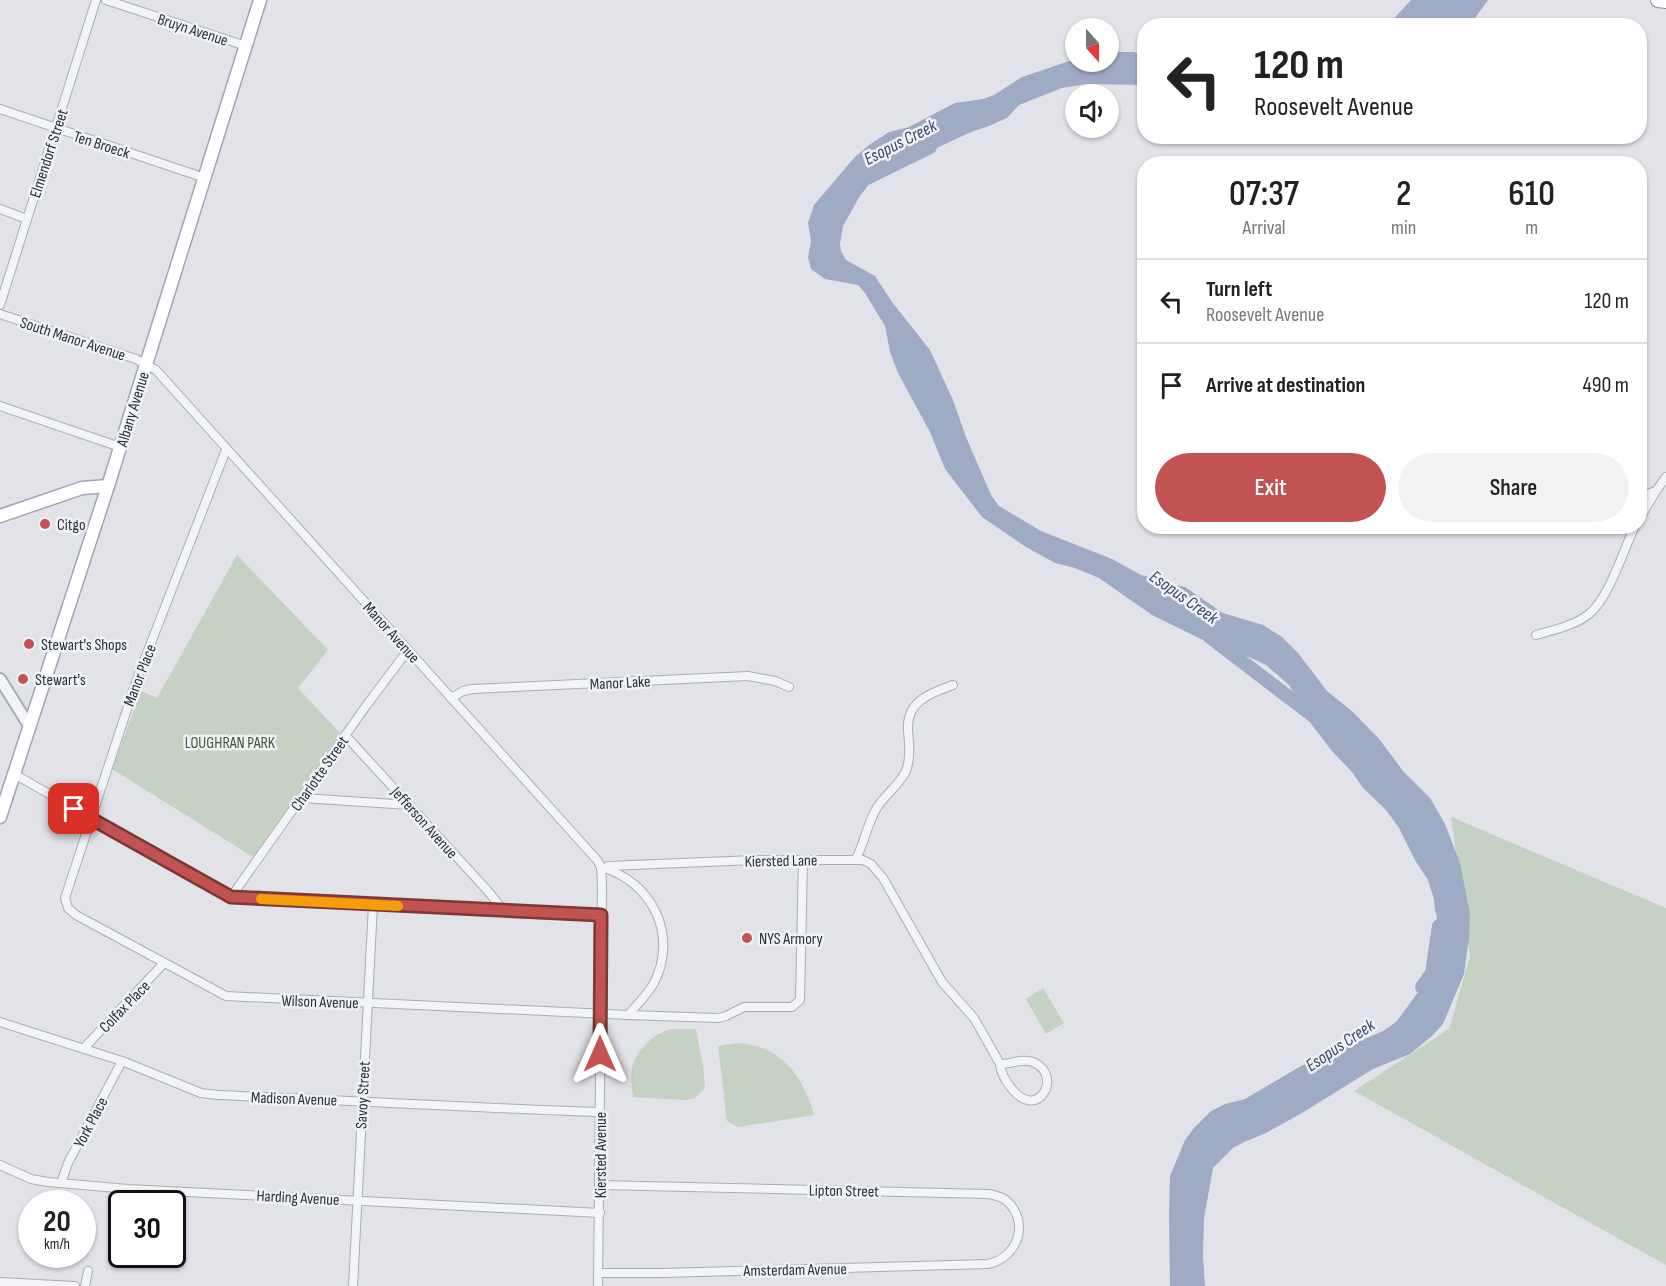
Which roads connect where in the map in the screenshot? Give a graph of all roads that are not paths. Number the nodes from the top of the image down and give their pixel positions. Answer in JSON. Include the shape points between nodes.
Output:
{"nodes":[{"id":1,"x":96,"y":0,"type":"edge"},
{"id":2,"x":106,"y":0,"type":"edge"},
{"id":3,"x":260,"y":0,"type":"edge"},
{"id":4,"x":1658,"y":0,"type":"edge"},
{"id":5,"x":1666,"y":1,"type":"edge"},
{"id":6,"x":246,"y":46,"type":"junction"},
{"id":7,"x":0,"y":109,"type":"edge"},
{"id":8,"x":56,"y":129,"type":"junction"},
{"id":9,"x":205,"y":178,"type":"junction"},
{"id":10,"x":0,"y":209,"type":"edge"},
{"id":11,"x":27,"y":219,"type":"junction"},
{"id":12,"x":0,"y":305,"type":"edge"},
{"id":13,"x":0,"y":314,"type":"edge"},
{"id":14,"x":146,"y":364,"type":"junction"},
{"id":15,"x":0,"y":406,"type":"edge"},
{"id":16,"x":120,"y":447,"type":"junction"},
{"id":17,"x":226,"y":450,"type":"junction"},
{"id":18,"x":1666,"y":477,"type":"edge"},
{"id":19,"x":108,"y":486,"type":"junction"},
{"id":20,"x":1656,"y":491,"type":"junction"},
{"id":21,"x":1647,"y":494,"type":"edge"},
{"id":22,"x":1647,"y":506,"type":"edge"},
{"id":23,"x":0,"y":516,"type":"edge"},
{"id":24,"x":1631,"y":534,"type":"edge"},
{"id":25,"x":1536,"y":635,"type":"dead end"},
{"id":26,"x":408,"y":650,"type":"junction"},
{"id":27,"x":0,"y":679,"type":"edge"},
{"id":28,"x":953,"y":685,"type":"dead end"},
{"id":29,"x":789,"y":687,"type":"dead end"},
{"id":30,"x":451,"y":698,"type":"junction"},
{"id":31,"x":30,"y":727,"type":"junction"},
{"id":32,"x":345,"y":735,"type":"junction"},
{"id":33,"x":14,"y":774,"type":"junction"},
{"id":34,"x":302,"y":798,"type":"junction"},
{"id":35,"x":409,"y":805,"type":"junction"},
{"id":36,"x":0,"y":817,"type":"edge"},
{"id":37,"x":91,"y":819,"type":"junction"},
{"id":38,"x":856,"y":859,"type":"junction"},
{"id":39,"x":803,"y":860,"type":"junction"},
{"id":40,"x":600,"y":867,"type":"junction"},
{"id":41,"x":231,"y":897,"type":"junction"},
{"id":42,"x":66,"y":903,"type":"joint"},
{"id":43,"x":373,"y":905,"type":"junction"},
{"id":44,"x":504,"y":911,"type":"junction"},
{"id":45,"x":601,"y":915,"type":"junction"},
{"id":46,"x":165,"y":963,"type":"junction"},
{"id":47,"x":367,"y":1003,"type":"junction"},
{"id":48,"x":601,"y":1015,"type":"junction"},
{"id":49,"x":628,"y":1015,"type":"junction"},
{"id":50,"x":0,"y":1022,"type":"edge"},
{"id":51,"x":84,"y":1048,"type":"junction"},
{"id":52,"x":122,"y":1061,"type":"junction"},
{"id":53,"x":1000,"y":1064,"type":"junction"},
{"id":54,"x":362,"y":1101,"type":"junction"},
{"id":55,"x":600,"y":1112,"type":"junction"},
{"id":56,"x":0,"y":1164,"type":"edge"},
{"id":57,"x":61,"y":1183,"type":"junction"},
{"id":58,"x":600,"y":1185,"type":"junction"},
{"id":59,"x":357,"y":1200,"type":"junction"},
{"id":60,"x":600,"y":1213,"type":"junction"},
{"id":61,"x":991,"y":1264,"type":"joint"},
{"id":62,"x":88,"y":1271,"type":"dead end"},
{"id":63,"x":599,"y":1273,"type":"junction"},
{"id":64,"x":0,"y":1282,"type":"edge"},
{"id":65,"x":44,"y":1285,"type":"edge"},
{"id":66,"x":75,"y":1286,"type":"edge"},
{"id":67,"x":85,"y":1286,"type":"edge"},
{"id":68,"x":353,"y":1286,"type":"edge"},
{"id":69,"x":598,"y":1286,"type":"edge"}],
"edges":[{"from":1,"to":8,"type":"street","name":"Elmendorf Street"},
{"from":2,"to":6,"type":"street","name":"Bruyn Avenue"},
{"from":3,"to":6,"type":"main road","name":"Albany Avenue"},
{"from":4,"to":5,"type":"highway"},
{"from":6,"to":9,"type":"main road","name":"Albany Avenue"},
{"from":7,"to":8,"type":"street","name":"Ten Broeck"},
{"from":8,"to":9,"type":"street","name":"Ten Broeck"},
{"from":8,"to":11,"type":"street","name":"Elmendorf Street"},
{"from":9,"to":14,"type":"main road","name":"Albany Avenue"},
{"from":10,"to":11,"type":"street"},
{"from":11,"to":12,"type":"street","name":"Elmendorf Street"},
{"from":13,"to":14,"type":"street","name":"South Manor Avenue"},
{"from":14,"to":16,"type":"main road","name":"Albany Avenue"},
{"from":14,"to":17,"type":"street","name":"Manor Avenue"},
{"from":15,"to":16,"type":"street"},
{"from":16,"to":19,"type":"main road","name":"Albany Avenue"},
{"from":17,"to":26,"type":"street","name":"Manor Avenue"},
{"from":17,"to":37,"type":"street","name":"Manor Place","via":[[137,679]]},
{"from":18,"to":20,"type":"street"},
{"from":19,"to":23,"type":"main road","via":[[82,488]]},
{"from":19,"to":31,"type":"main road","name":"Albany Avenue"},
{"from":20,"to":21,"type":"street"},
{"from":20,"to":22,"type":"street"},
{"from":24,"to":25,"type":"street","via":[[1602,599],[1589,614]]},
{"from":26,"to":30,"type":"street","name":"Manor Avenue"},
{"from":26,"to":32,"type":"street","name":"Charlotte Street"},
{"from":27,"to":31,"type":"street"},
{"from":28,"to":38,"type":"street","via":[[917,702],[908,726],[910,752],[905,772],[875,810]]},
{"from":29,"to":30,"type":"street","name":"Manor Lake","via":[[748,676],[472,689]]},
{"from":30,"to":40,"type":"street","name":"Manor Avenue"},
{"from":31,"to":33,"type":"main road","name":"Albany Avenue"},
{"from":32,"to":34,"type":"street","name":"Charlotte Street"},
{"from":32,"to":35,"type":"street","name":"Jefferson Avenue"},
{"from":33,"to":36,"type":"main road","name":"Albany Avenue"},
{"from":33,"to":37,"type":"street"},
{"from":34,"to":35,"type":"street"},
{"from":34,"to":41,"type":"street","name":"Charlotte Street"},
{"from":35,"to":44,"type":"street","name":"Jefferson Avenue"},
{"from":37,"to":41,"type":"street"},
{"from":37,"to":42,"type":"street","name":"Manor Place"},
{"from":38,"to":39,"type":"street","name":"Kiersted Lane"},
{"from":38,"to":53,"type":"street","via":[[871,864],[883,878],[942,982],[974,1018]]},
{"from":39,"to":40,"type":"street","name":"Kiersted Lane"},
{"from":39,"to":49,"type":"street","name":"Wilson Avenue","via":[[797,1005],[744,1006],[718,1018]]},
{"from":40,"to":45,"type":"street"},
{"from":40,"to":49,"type":"street","via":[[630,879],[643,892],[660,923],[663,940],[658,972]]},
{"from":41,"to":43,"type":"street"},
{"from":42,"to":46,"type":"street","name":"Wilson Avenue","via":[[76,915]]},
{"from":43,"to":44,"type":"street"},
{"from":43,"to":47,"type":"street","name":"Savoy Street"},
{"from":44,"to":45,"type":"street"},
{"from":45,"to":48,"type":"street","name":"Kiersted Avenue"},
{"from":46,"to":47,"type":"street","name":"Wilson Avenue","via":[[226,996]]},
{"from":46,"to":51,"type":"street","name":"Colfax Place"},
{"from":47,"to":48,"type":"street","name":"Wilson Avenue"},
{"from":47,"to":54,"type":"street","name":"Savoy Street"},
{"from":48,"to":49,"type":"street","name":"Wilson Avenue"},
{"from":48,"to":55,"type":"street","name":"Kiersted Avenue"},
{"from":50,"to":51,"type":"street","name":"Madison Avenue"},
{"from":51,"to":52,"type":"street","name":"Madison Avenue"},
{"from":52,"to":54,"type":"street","name":"Madison Avenue","via":[[201,1093]]},
{"from":52,"to":57,"type":"street","name":"York Place"},
{"from":53,"to":53,"type":"street","via":[[1035,1063],[1046,1075],[1047,1090],[1035,1100],[1019,1097]]},
{"from":54,"to":55,"type":"street","name":"Madison Avenue"},
{"from":54,"to":59,"type":"street","name":"Savoy Street"},
{"from":55,"to":58,"type":"street","name":"Kiersted Avenue"},
{"from":56,"to":57,"type":"street","name":"Harding Avenue","via":[[31,1179]]},
{"from":57,"to":59,"type":"street","name":"Harding Avenue"},
{"from":58,"to":60,"type":"street","name":"Kiersted Avenue"},
{"from":58,"to":61,"type":"street","name":"Lipton Street","via":[[989,1194],[1007,1201],[1015,1212],[1019,1233],[1009,1256]]},
{"from":59,"to":60,"type":"street","name":"Harding Avenue"},
{"from":59,"to":68,"type":"street","name":"Savoy Street"},
{"from":60,"to":63,"type":"street","name":"Kiersted Avenue"},
{"from":61,"to":63,"type":"street","name":"Amsterdam Avenue"},
{"from":62,"to":67,"type":"street"},
{"from":63,"to":69,"type":"street","name":"Kiersted Avenue"},
{"from":64,"to":65,"type":"street"},
{"from":65,"to":66,"type":"street"}]}
